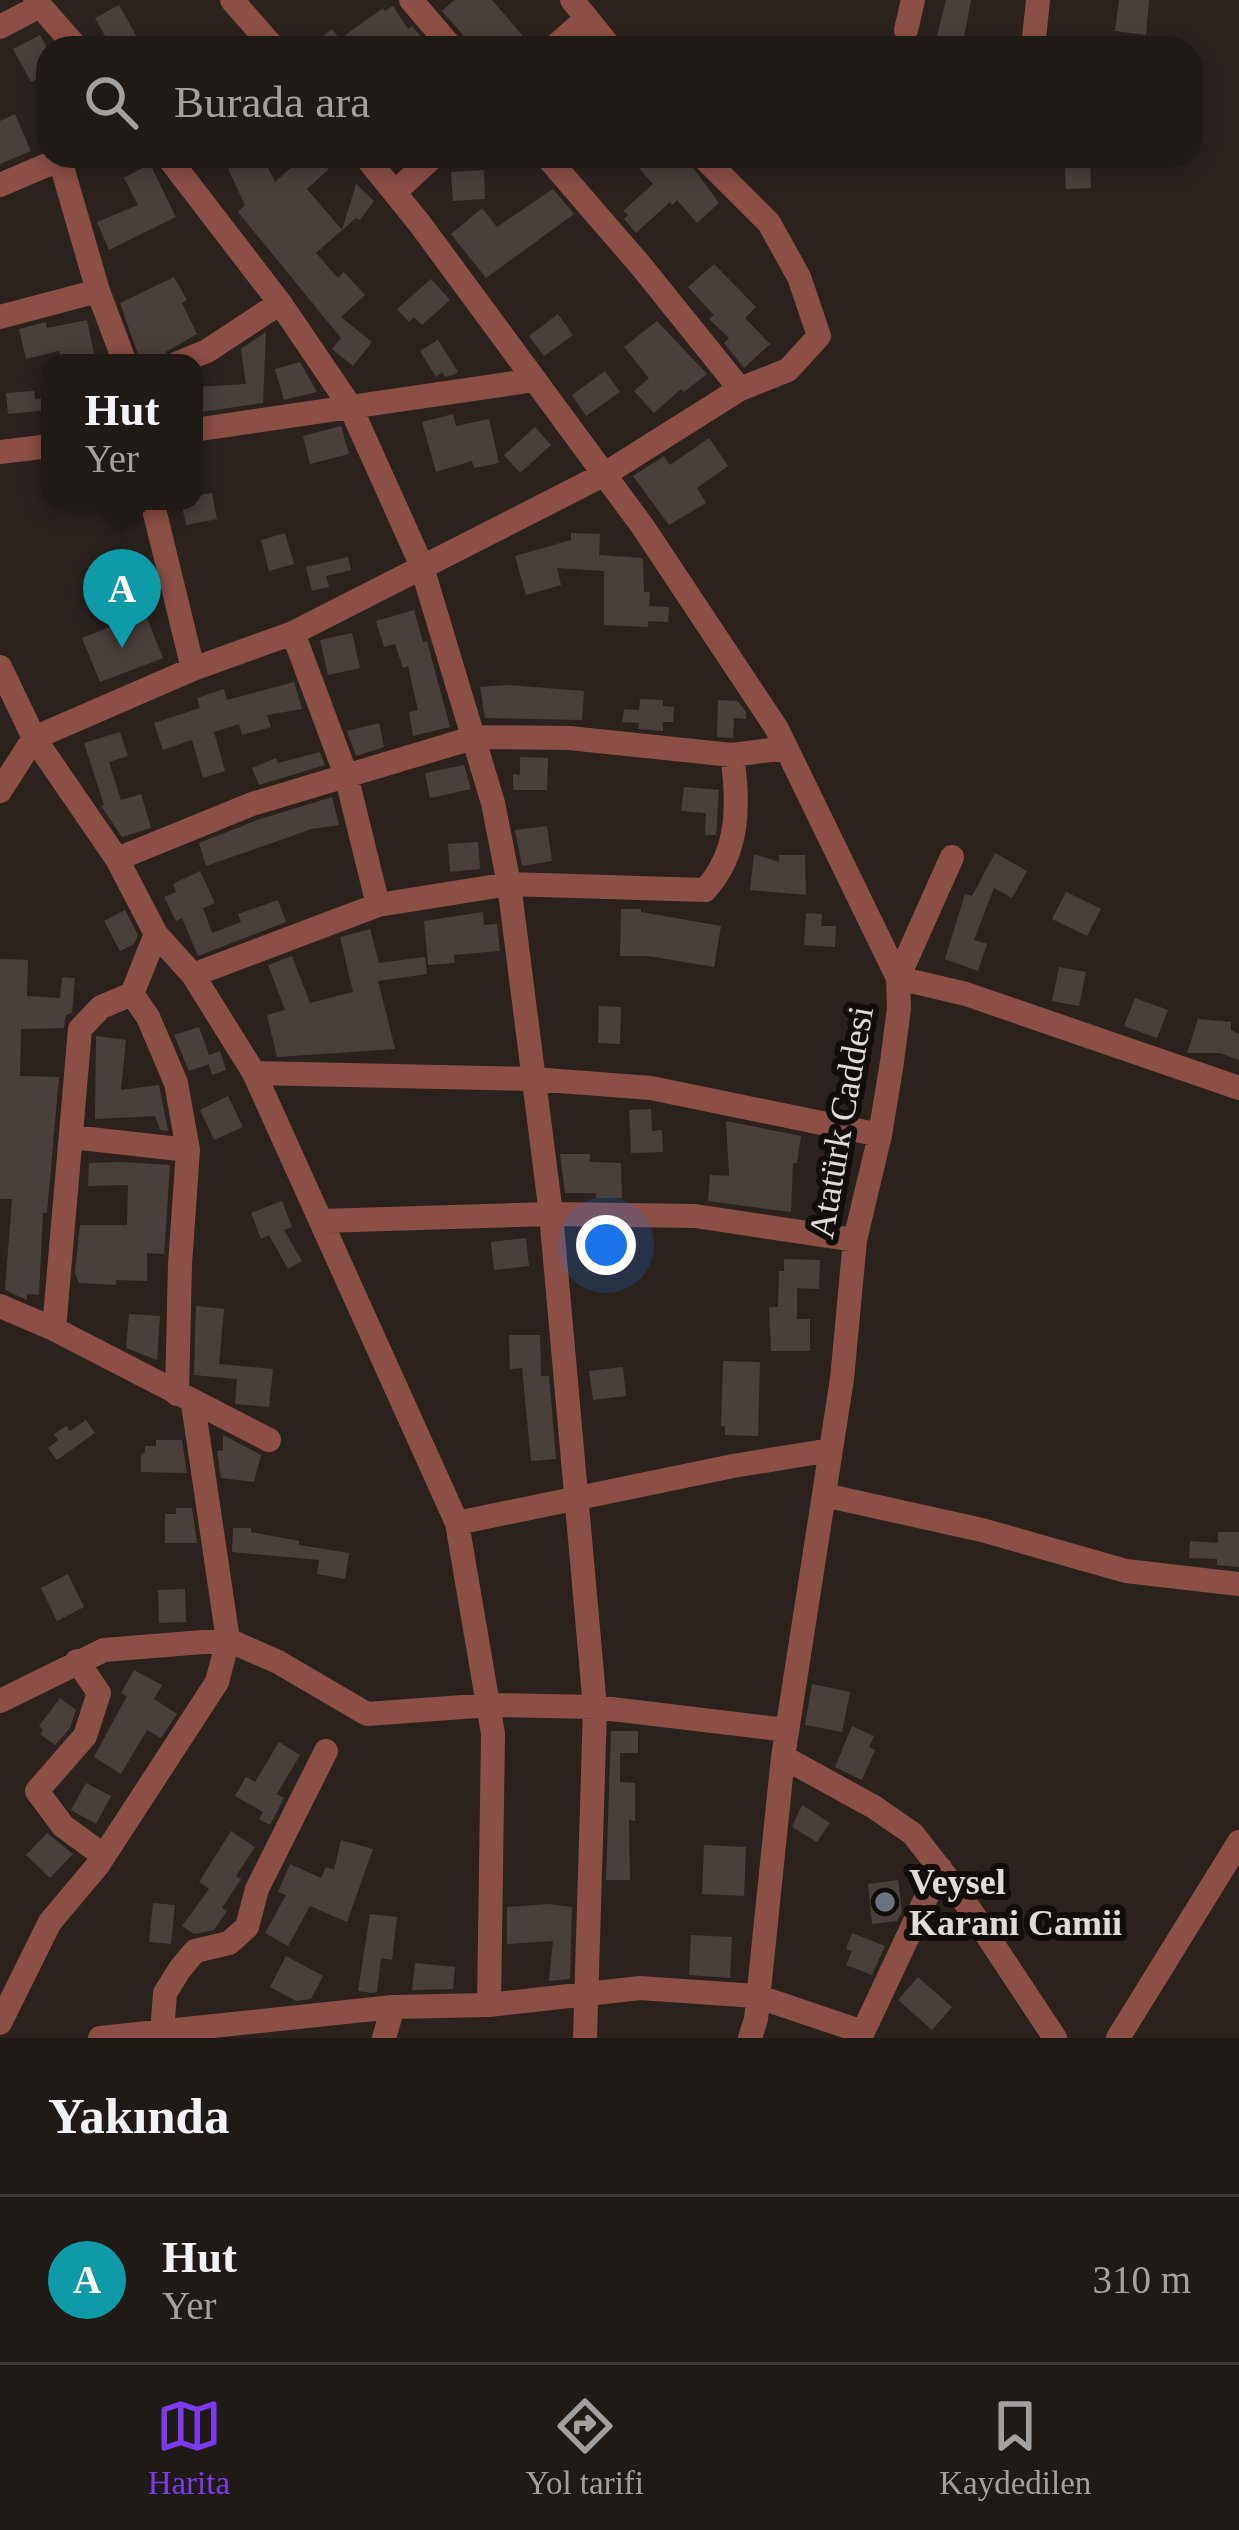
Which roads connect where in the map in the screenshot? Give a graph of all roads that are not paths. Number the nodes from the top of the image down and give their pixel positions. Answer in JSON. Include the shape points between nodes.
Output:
{"nodes":[{"id":1,"x":232,"y":0,"type":"edge"},
{"id":2,"x":412,"y":0,"type":"edge"},
{"id":3,"x":913,"y":0,"type":"edge"},
{"id":4,"x":1038,"y":0,"type":"edge"},
{"id":5,"x":38,"y":3,"type":"edge"},
{"id":6,"x":579,"y":9,"type":"edge"},
{"id":7,"x":0,"y":28,"type":"edge"},
{"id":8,"x":906,"y":30,"type":"dead end"},
{"id":9,"x":67,"y":36,"type":"edge"},
{"id":10,"x":264,"y":36,"type":"edge"},
{"id":11,"x":442,"y":36,"type":"edge"},
{"id":12,"x":561,"y":36,"type":"edge"},
{"id":13,"x":601,"y":36,"type":"edge"},
{"id":14,"x":1035,"y":36,"type":"edge"},
{"id":15,"x":40,"y":168,"type":"edge"},
{"id":16,"x":67,"y":168,"type":"edge"},
{"id":17,"x":176,"y":168,"type":"edge"},
{"id":18,"x":375,"y":168,"type":"edge"},
{"id":19,"x":421,"y":168,"type":"edge"},
{"id":20,"x":556,"y":168,"type":"edge"},
{"id":21,"x":714,"y":168,"type":"edge"},
{"id":22,"x":0,"y":185,"type":"edge"},
{"id":23,"x":394,"y":192,"type":"junction"},
{"id":24,"x":98,"y":291,"type":"junction"},
{"id":25,"x":280,"y":303,"type":"junction"},
{"id":26,"x":0,"y":317,"type":"edge"},
{"id":27,"x":122,"y":354,"type":"edge"},
{"id":28,"x":200,"y":354,"type":"edge"},
{"id":29,"x":535,"y":380,"type":"junction"},
{"id":30,"x":740,"y":389,"type":"junction"},
{"id":31,"x":350,"y":406,"type":"junction"},
{"id":32,"x":203,"y":429,"type":"edge"},
{"id":33,"x":41,"y":447,"type":"edge"},
{"id":34,"x":0,"y":452,"type":"edge"},
{"id":35,"x":604,"y":474,"type":"junction"},
{"id":36,"x":154,"y":510,"type":"edge"},
{"id":37,"x":421,"y":564,"type":"junction"},
{"id":38,"x":292,"y":633,"type":"junction"},
{"id":39,"x":0,"y":667,"type":"edge"},
{"id":40,"x":194,"y":669,"type":"junction"},
{"id":41,"x":476,"y":737,"type":"junction"},
{"id":42,"x":34,"y":738,"type":"junction"},
{"id":43,"x":786,"y":748,"type":"junction"},
{"id":44,"x":732,"y":755,"type":"junction"},
{"id":45,"x":346,"y":775,"type":"junction"},
{"id":46,"x":0,"y":791,"type":"edge"},
{"id":47,"x":952,"y":857,"type":"dead end"},
{"id":48,"x":117,"y":860,"type":"junction"},
{"id":49,"x":508,"y":884,"type":"junction"},
{"id":50,"x":378,"y":904,"type":"junction"},
{"id":51,"x":156,"y":934,"type":"junction"},
{"id":52,"x":193,"y":975,"type":"junction"},
{"id":53,"x":898,"y":978,"type":"junction"},
{"id":54,"x":132,"y":994,"type":"junction"},
{"id":55,"x":254,"y":1072,"type":"junction"},
{"id":56,"x":533,"y":1079,"type":"junction"},
{"id":57,"x":1239,"y":1088,"type":"edge"},
{"id":58,"x":880,"y":1135,"type":"junction"},
{"id":59,"x":72,"y":1137,"type":"junction"},
{"id":60,"x":188,"y":1150,"type":"junction"},
{"id":61,"x":551,"y":1214,"type":"junction"},
{"id":62,"x":321,"y":1221,"type":"junction"},
{"id":63,"x":855,"y":1240,"type":"junction"},
{"id":64,"x":0,"y":1306,"type":"edge"},
{"id":65,"x":54,"y":1329,"type":"junction"},
{"id":66,"x":185,"y":1399,"type":"junction"},
{"id":67,"x":269,"y":1440,"type":"dead end"},
{"id":68,"x":831,"y":1450,"type":"junction"},
{"id":69,"x":824,"y":1496,"type":"junction"},
{"id":70,"x":576,"y":1497,"type":"junction"},
{"id":71,"x":457,"y":1522,"type":"junction"},
{"id":72,"x":1239,"y":1584,"type":"edge"},
{"id":73,"x":228,"y":1640,"type":"junction"},
{"id":74,"x":77,"y":1661,"type":"junction"},
{"id":75,"x":0,"y":1701,"type":"edge"},
{"id":76,"x":491,"y":1705,"type":"junction"},
{"id":77,"x":595,"y":1707,"type":"junction"},
{"id":78,"x":787,"y":1730,"type":"junction"},
{"id":79,"x":326,"y":1751,"type":"dead end"},
{"id":80,"x":783,"y":1757,"type":"junction"},
{"id":81,"x":1239,"y":1842,"type":"edge"},
{"id":82,"x":104,"y":1856,"type":"junction"},
{"id":83,"x":940,"y":1868,"type":"junction"},
{"id":84,"x":585,"y":1996,"type":"junction"},
{"id":85,"x":756,"y":1996,"type":"junction"},
{"id":86,"x":489,"y":2005,"type":"junction"},
{"id":87,"x":392,"y":2007,"type":"junction"},
{"id":88,"x":0,"y":2023,"type":"edge"},
{"id":89,"x":162,"y":2033,"type":"junction"},
{"id":90,"x":195,"y":2033,"type":"edge"},
{"id":91,"x":100,"y":2038,"type":"edge"},
{"id":92,"x":384,"y":2038,"type":"edge"},
{"id":93,"x":585,"y":2038,"type":"edge"},
{"id":94,"x":750,"y":2038,"type":"edge"},
{"id":95,"x":1055,"y":2038,"type":"edge"},
{"id":96,"x":1118,"y":2038,"type":"edge"}],
"edges":[{"from":1,"to":10,"type":"street"},
{"from":2,"to":11,"type":"street"},
{"from":3,"to":8,"type":"street"},
{"from":4,"to":14,"type":"street"},
{"from":5,"to":7,"type":"street"},
{"from":5,"to":9,"type":"street"},
{"from":6,"to":12,"type":"street"},
{"from":6,"to":13,"type":"street"},
{"from":15,"to":22,"type":"street"},
{"from":16,"to":24,"type":"street"},
{"from":17,"to":25,"type":"street"},
{"from":18,"to":23,"type":"street","name":"Atatürk Caddesi"},
{"from":19,"to":23,"type":"street"},
{"from":20,"to":30,"type":"street"},
{"from":21,"to":30,"type":"street","via":[[770,224],[819,336],[788,370]]},
{"from":23,"to":29,"type":"street","name":"Atatürk Caddesi"},
{"from":24,"to":26,"type":"street"},
{"from":24,"to":27,"type":"street"},
{"from":25,"to":28,"type":"street"},
{"from":25,"to":31,"type":"street"},
{"from":29,"to":31,"type":"street"},
{"from":29,"to":35,"type":"street","name":"Atatürk Caddesi"},
{"from":30,"to":35,"type":"street"},
{"from":31,"to":32,"type":"street"},
{"from":31,"to":37,"type":"street"},
{"from":33,"to":34,"type":"street"},
{"from":35,"to":37,"type":"street"},
{"from":35,"to":43,"type":"street","name":"Atatürk Caddesi"},
{"from":36,"to":40,"type":"street"},
{"from":37,"to":38,"type":"street"},
{"from":37,"to":41,"type":"street"},
{"from":38,"to":40,"type":"street"},
{"from":38,"to":45,"type":"street"},
{"from":39,"to":42,"type":"street"},
{"from":40,"to":42,"type":"street"},
{"from":41,"to":44,"type":"street"},
{"from":41,"to":45,"type":"street"},
{"from":41,"to":49,"type":"street"},
{"from":42,"to":46,"type":"street"},
{"from":42,"to":48,"type":"street"},
{"from":43,"to":44,"type":"street"},
{"from":43,"to":53,"type":"street","name":"Atatürk Caddesi"},
{"from":44,"to":49,"type":"street","via":[[738,802],[730,849],[705,890]]},
{"from":45,"to":48,"type":"street"},
{"from":45,"to":50,"type":"street"},
{"from":47,"to":53,"type":"street"},
{"from":48,"to":51,"type":"street"},
{"from":49,"to":50,"type":"street"},
{"from":49,"to":56,"type":"street"},
{"from":50,"to":52,"type":"street"},
{"from":51,"to":52,"type":"street"},
{"from":51,"to":54,"type":"street"},
{"from":52,"to":55,"type":"street"},
{"from":53,"to":57,"type":"street"},
{"from":53,"to":58,"type":"street","name":"Atatürk Caddesi"},
{"from":54,"to":59,"type":"street","via":[[101,1007],[80,1029]]},
{"from":54,"to":60,"type":"street","via":[[176,1083]]},
{"from":55,"to":56,"type":"street"},
{"from":55,"to":62,"type":"street"},
{"from":56,"to":58,"type":"street","via":[[651,1088]]},
{"from":56,"to":61,"type":"street"},
{"from":58,"to":63,"type":"street","name":"Atatürk Caddesi"},
{"from":59,"to":60,"type":"street"},
{"from":59,"to":65,"type":"street"},
{"from":60,"to":66,"type":"street"},
{"from":61,"to":62,"type":"street"},
{"from":61,"to":63,"type":"street","via":[[695,1216]]},
{"from":61,"to":70,"type":"street"},
{"from":62,"to":71,"type":"street"},
{"from":63,"to":68,"type":"street","name":"Atatürk Caddesi"},
{"from":64,"to":65,"type":"street"},
{"from":65,"to":66,"type":"street"},
{"from":66,"to":67,"type":"street"},
{"from":66,"to":73,"type":"street"},
{"from":68,"to":69,"type":"street","name":"Atatürk Caddesi"},
{"from":68,"to":70,"type":"street"},
{"from":69,"to":72,"type":"street","via":[[1126,1571]]},
{"from":69,"to":78,"type":"street","name":"Atatürk Caddesi"},
{"from":70,"to":71,"type":"street"},
{"from":70,"to":77,"type":"street"},
{"from":71,"to":76,"type":"street"},
{"from":73,"to":74,"type":"street","via":[[104,1650]]},
{"from":73,"to":76,"type":"street","via":[[367,1714]]},
{"from":73,"to":82,"type":"street","via":[[217,1682]]},
{"from":74,"to":75,"type":"street"},
{"from":74,"to":82,"type":"street","via":[[100,1693],[85,1736],[37,1791],[63,1826]]},
{"from":76,"to":77,"type":"street"},
{"from":76,"to":86,"type":"street"},
{"from":77,"to":78,"type":"street"},
{"from":77,"to":84,"type":"street"},
{"from":78,"to":80,"type":"street","name":"Atatürk Caddesi"},
{"from":79,"to":89,"type":"street","via":[[257,1889],[247,1927],[229,1943],[195,1952],[180,1969],[165,1993]]},
{"from":80,"to":83,"type":"street","via":[[913,1834]]},
{"from":80,"to":85,"type":"street","name":"Atatürk Caddesi"},
{"from":81,"to":96,"type":"street"},
{"from":82,"to":88,"type":"street","via":[[50,1922]]},
{"from":83,"to":85,"type":"street","via":[[862,2032]]},
{"from":83,"to":95,"type":"street"},
{"from":84,"to":85,"type":"street","via":[[640,1988]]},
{"from":84,"to":86,"type":"street"},
{"from":84,"to":93,"type":"street"},
{"from":85,"to":94,"type":"street","name":"Atatürk Caddesi"},
{"from":86,"to":87,"type":"street"},
{"from":87,"to":90,"type":"street"},
{"from":87,"to":92,"type":"street"},
{"from":89,"to":90,"type":"street"},
{"from":89,"to":91,"type":"street"}]}
